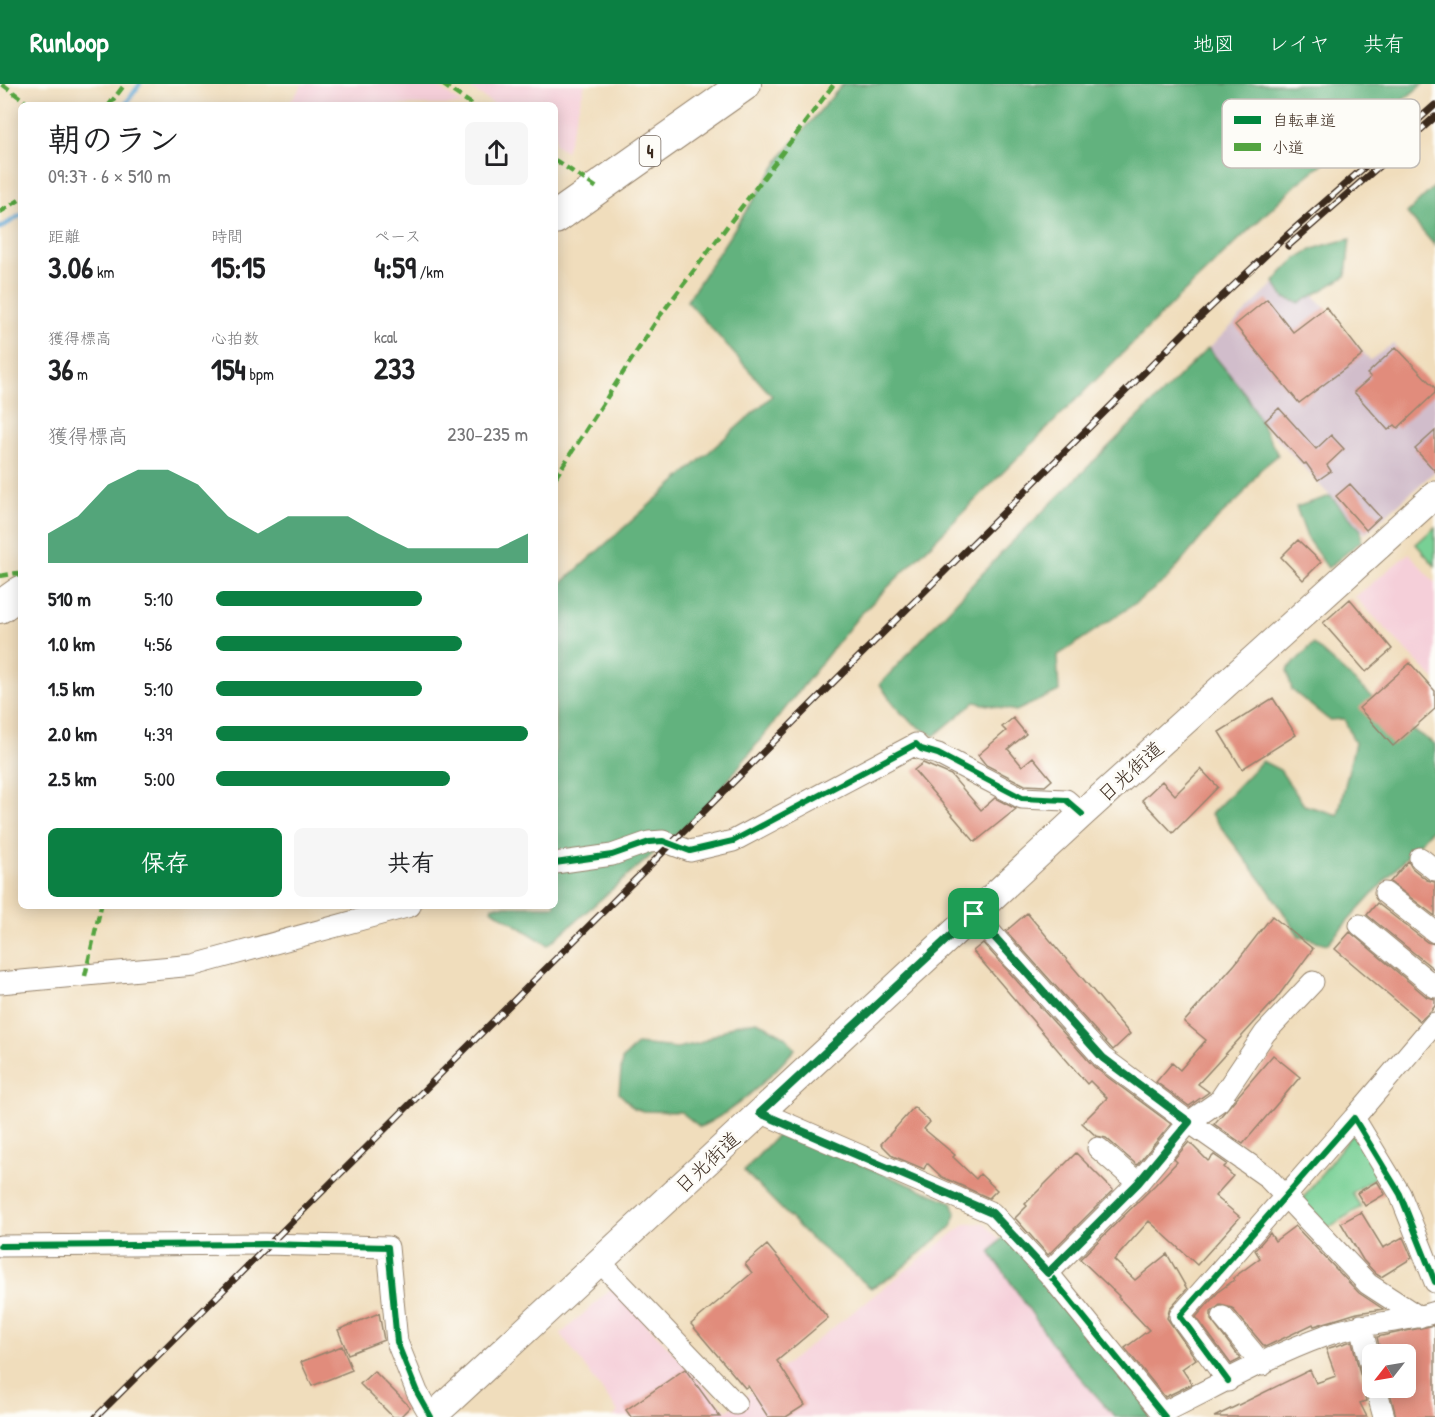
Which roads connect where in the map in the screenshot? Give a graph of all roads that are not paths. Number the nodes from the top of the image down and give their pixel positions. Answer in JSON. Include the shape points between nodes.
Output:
{"nodes":[{"id":1,"x":745,"y":84,"type":"edge"},
{"id":2,"x":558,"y":216,"type":"edge"},
{"id":3,"x":1435,"y":495,"type":"edge"},
{"id":4,"x":18,"y":594,"type":"edge"},
{"id":5,"x":0,"y":607,"type":"edge"},
{"id":6,"x":1082,"y":814,"type":"junction"},
{"id":7,"x":558,"y":863,"type":"edge"},
{"id":8,"x":1385,"y":893,"type":"dead end"},
{"id":9,"x":399,"y":909,"type":"edge"},
{"id":10,"x":974,"y":914,"type":"junction"},
{"id":11,"x":1360,"y":925,"type":"dead end"},
{"id":12,"x":1435,"y":932,"type":"edge"},
{"id":13,"x":1313,"y":982,"type":"dead end"},
{"id":14,"x":0,"y":983,"type":"edge"},
{"id":15,"x":1435,"y":987,"type":"edge"},
{"id":16,"x":1435,"y":1023,"type":"edge"},
{"id":17,"x":760,"y":1113,"type":"junction"},
{"id":18,"x":1354,"y":1118,"type":"junction"},
{"id":19,"x":1189,"y":1122,"type":"junction"},
{"id":20,"x":1098,"y":1148,"type":"dead end"},
{"id":21,"x":1138,"y":1183,"type":"junction"},
{"id":22,"x":1286,"y":1197,"type":"junction"},
{"id":23,"x":0,"y":1246,"type":"edge"},
{"id":24,"x":600,"y":1262,"type":"junction"},
{"id":25,"x":1048,"y":1273,"type":"junction"},
{"id":26,"x":1435,"y":1282,"type":"edge"},
{"id":27,"x":1427,"y":1314,"type":"edge"},
{"id":28,"x":1223,"y":1317,"type":"dead end"},
{"id":29,"x":1361,"y":1325,"type":"junction"},
{"id":30,"x":1366,"y":1344,"type":"edge"},
{"id":31,"x":1263,"y":1365,"type":"junction"},
{"id":32,"x":1228,"y":1381,"type":"junction"},
{"id":33,"x":1379,"y":1398,"type":"edge"},
{"id":34,"x":736,"y":1404,"type":"dead end"},
{"id":35,"x":1164,"y":1415,"type":"edge"},
{"id":36,"x":431,"y":1417,"type":"edge"},
{"id":37,"x":1384,"y":1417,"type":"edge"}],
"edges":[{"from":1,"to":2,"type":"highway","number":"4"},
{"from":3,"to":6,"type":"main road","name":"日光街道"},
{"from":4,"to":5,"type":"highway"},
{"from":6,"to":7,"type":"street","via":[[1066,800],[1022,798],[916,744],[733,841],[690,851],[663,841],[650,842],[612,855]]},
{"from":6,"to":10,"type":"main road","name":"日光街道"},
{"from":8,"to":12,"type":"street"},
{"from":9,"to":14,"type":"street","via":[[194,965]]},
{"from":10,"to":17,"type":"main road","name":"日光街道"},
{"from":10,"to":19,"type":"street","via":[[1103,1058]]},
{"from":11,"to":15,"type":"street"},
{"from":13,"to":19,"type":"street","via":[[1265,1033],[1219,1101]]},
{"from":16,"to":18,"type":"street"},
{"from":17,"to":24,"type":"main road","name":"日光街道"},
{"from":17,"to":25,"type":"street","via":[[992,1213]]},
{"from":18,"to":22,"type":"street"},
{"from":18,"to":26,"type":"street","via":[[1400,1194]]},
{"from":19,"to":21,"type":"street"},
{"from":19,"to":22,"type":"street","via":[[1266,1176]]},
{"from":20,"to":21,"type":"street"},
{"from":21,"to":25,"type":"street"},
{"from":22,"to":27,"type":"street","via":[[1368,1284]]},
{"from":22,"to":32,"type":"street","via":[[1180,1316]]},
{"from":23,"to":36,"type":"street","via":[[388,1247],[397,1342]]},
{"from":24,"to":34,"type":"street"},
{"from":24,"to":36,"type":"main road","name":"日光街道"},
{"from":25,"to":35,"type":"street"},
{"from":27,"to":29,"type":"street"},
{"from":28,"to":31,"type":"street"},
{"from":29,"to":30,"type":"street"},
{"from":29,"to":31,"type":"street","via":[[1323,1336]]},
{"from":31,"to":32,"type":"street"},
{"from":32,"to":35,"type":"street"},
{"from":33,"to":37,"type":"street"}]}
